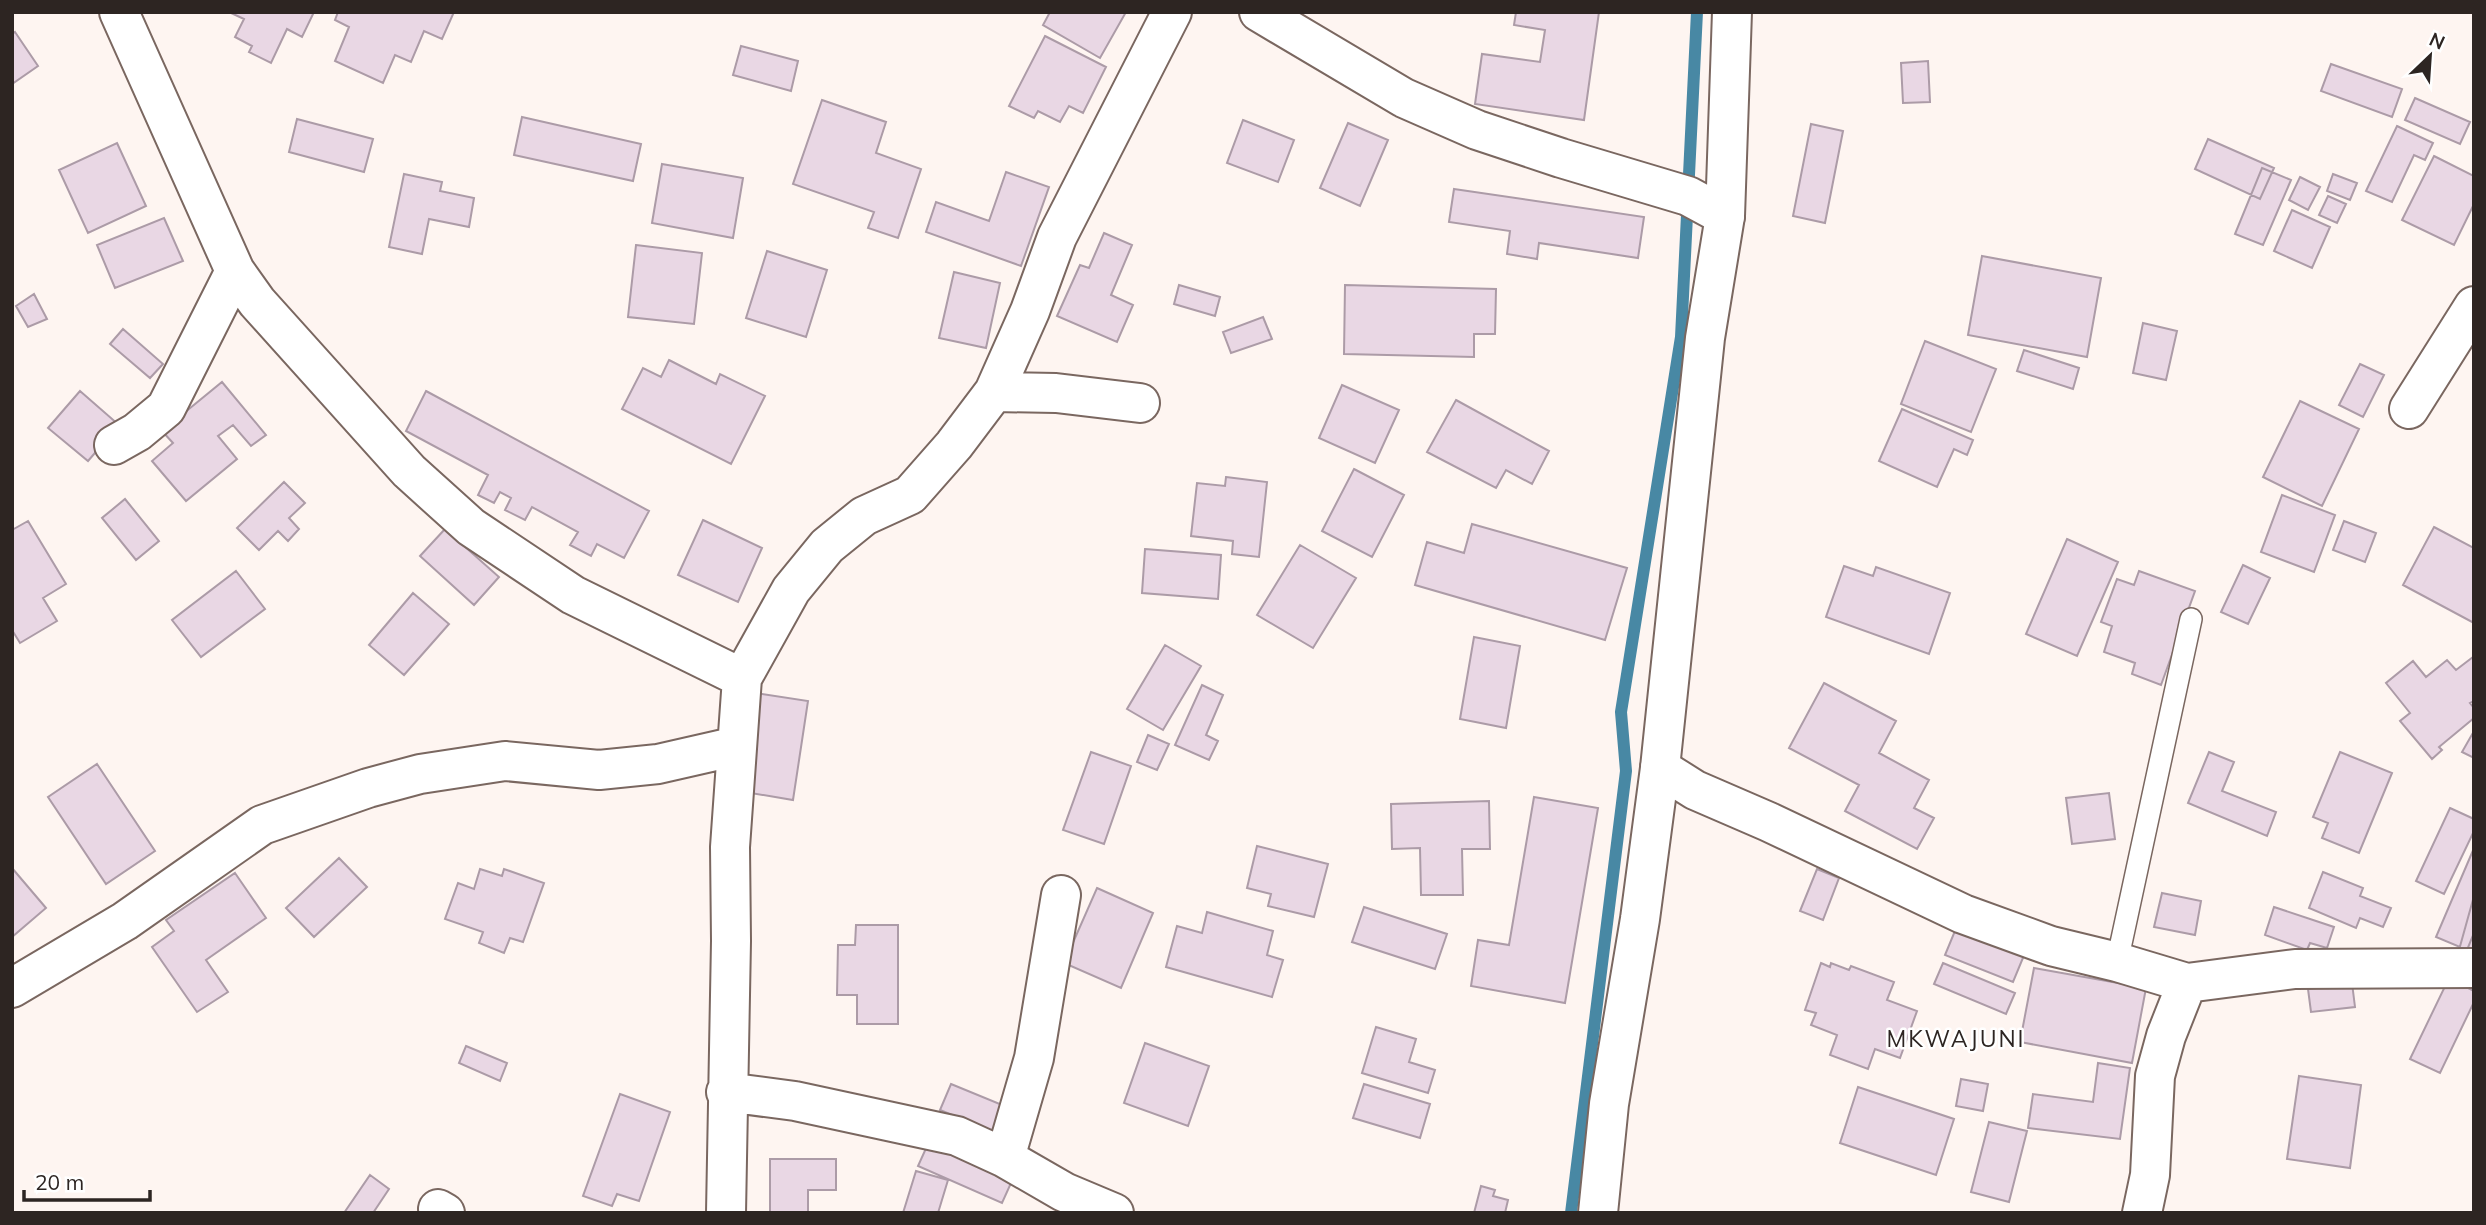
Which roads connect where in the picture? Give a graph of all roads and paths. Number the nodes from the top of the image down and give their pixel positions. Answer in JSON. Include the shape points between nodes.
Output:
{"nodes":[{"id":1,"x":119,"y":12,"type":"edge"},
{"id":2,"x":1172,"y":12,"type":"edge"},
{"id":3,"x":1259,"y":12,"type":"edge"},
{"id":4,"x":1732,"y":12,"type":"edge"},
{"id":5,"x":1725,"y":216,"type":"junction"},
{"id":6,"x":235,"y":271,"type":"junction"},
{"id":7,"x":2474,"y":306,"type":"edge"},
{"id":8,"x":994,"y":392,"type":"junction"},
{"id":9,"x":1140,"y":403,"type":"dead end"},
{"id":10,"x":2409,"y":409,"type":"dead end"},
{"id":11,"x":114,"y":445,"type":"dead end"},
{"id":12,"x":2191,"y":619,"type":"dead end"},
{"id":13,"x":742,"y":678,"type":"junction"},
{"id":14,"x":737,"y":746,"type":"junction"},
{"id":15,"x":1660,"y":768,"type":"junction"},
{"id":16,"x":1061,"y":895,"type":"dead end"},
{"id":17,"x":2117,"y":962,"type":"junction"},
{"id":18,"x":2474,"y":968,"type":"edge"},
{"id":19,"x":2187,"y":983,"type":"junction"},
{"id":20,"x":12,"y":988,"type":"edge"},
{"id":21,"x":726,"y":1092,"type":"junction"},
{"id":22,"x":1004,"y":1158,"type":"junction"},
{"id":23,"x":726,"y":1213,"type":"edge"},
{"id":24,"x":1114,"y":1213,"type":"edge"},
{"id":25,"x":1598,"y":1213,"type":"edge"},
{"id":26,"x":2142,"y":1213,"type":"edge"}],
"edges":[{"from":1,"to":6,"type":"street"},
{"from":2,"to":8,"type":"street","via":[[1057,237]]},
{"from":3,"to":5,"type":"street","via":[[1405,98],[1477,130],[1688,196]]},
{"from":4,"to":5,"type":"street"},
{"from":5,"to":15,"type":"street","via":[[1705,338]]},
{"from":6,"to":11,"type":"street","via":[[166,408]]},
{"from":6,"to":13,"type":"street","via":[[257,302],[409,471],[471,527],[573,596]]},
{"from":7,"to":10,"type":"street"},
{"from":8,"to":9,"type":"street","via":[[1056,393]]},
{"from":8,"to":13,"type":"street","via":[[910,495],[864,516],[827,546],[791,590]]},
{"from":12,"to":17,"type":"lane"},
{"from":13,"to":14,"type":"street"},
{"from":14,"to":20,"type":"street","via":[[658,764],[599,770],[505,761],[420,774],[368,788],[262,825],[125,922]]},
{"from":14,"to":21,"type":"street","via":[[730,847]]},
{"from":15,"to":17,"type":"street","via":[[1695,790],[1963,914],[2051,946]]},
{"from":15,"to":25,"type":"street","via":[[1609,1104]]},
{"from":16,"to":22,"type":"street","via":[[1034,1058]]},
{"from":17,"to":19,"type":"street"},
{"from":18,"to":19,"type":"street","via":[[2295,969]]},
{"from":19,"to":26,"type":"street","via":[[2155,1076],[2150,1175]]},
{"from":21,"to":22,"type":"street","via":[[795,1101],[957,1136]]},
{"from":21,"to":23,"type":"street"},
{"from":22,"to":24,"type":"street","via":[[1064,1192]]}]}
